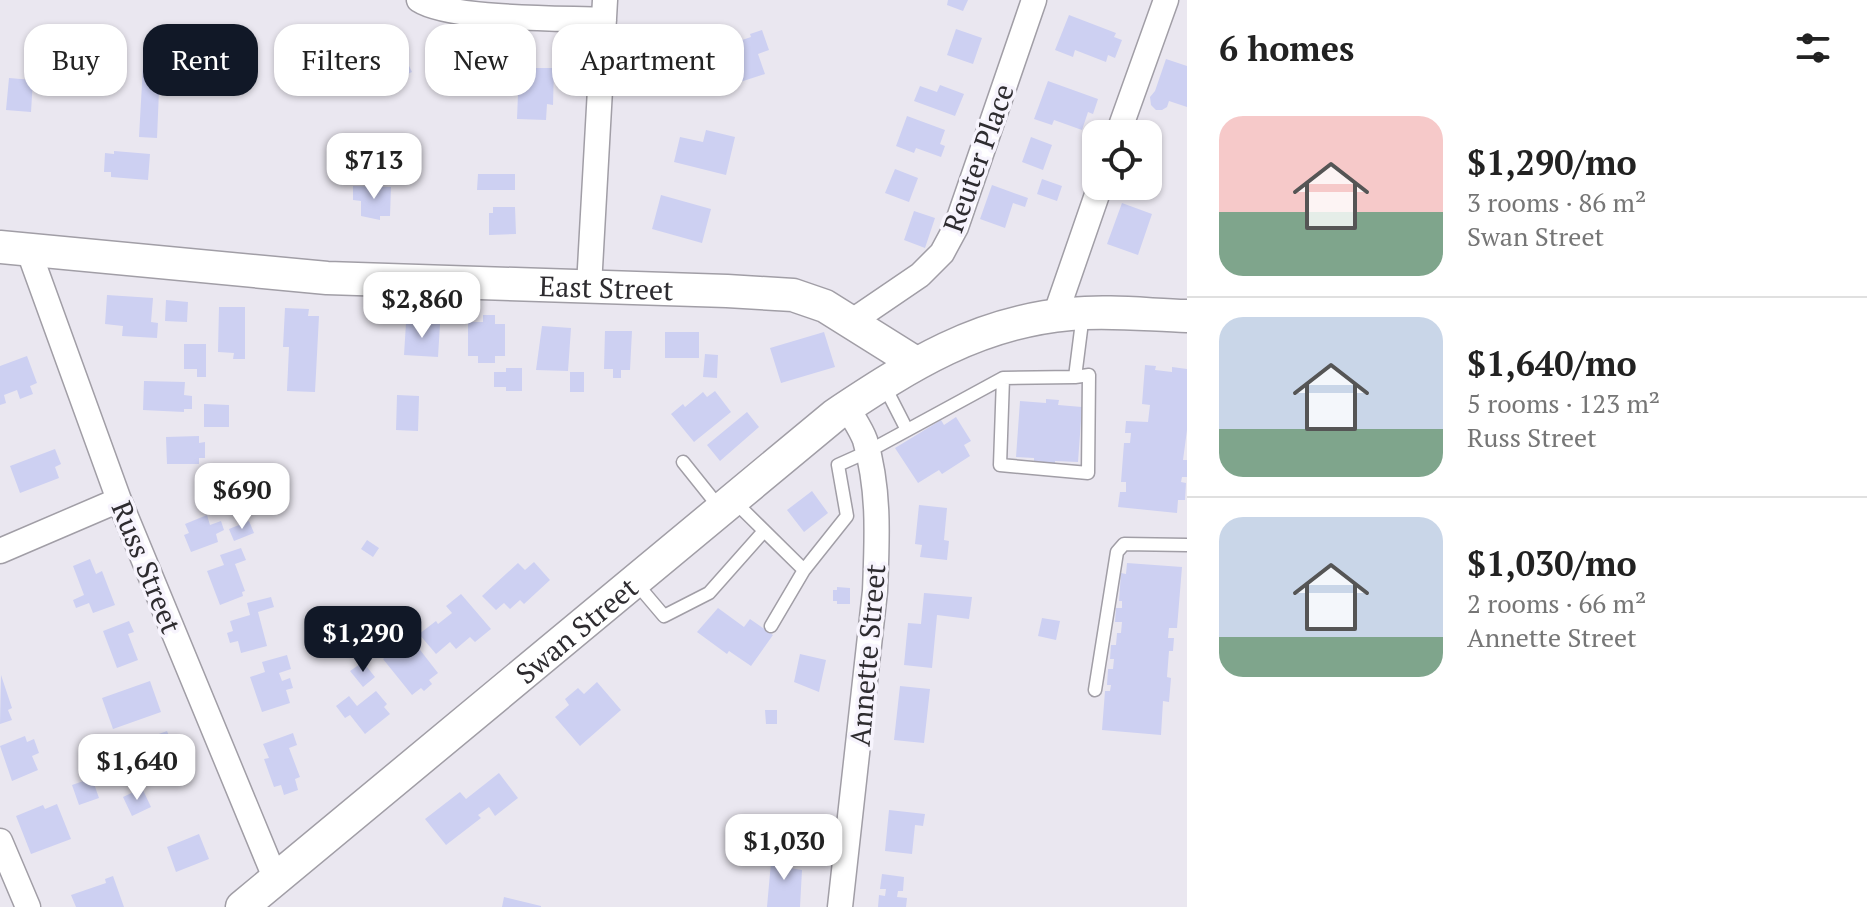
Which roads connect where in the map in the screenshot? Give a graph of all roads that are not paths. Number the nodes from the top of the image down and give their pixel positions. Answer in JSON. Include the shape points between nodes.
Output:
{"nodes":[{"id":1,"x":419,"y":0,"type":"edge"},
{"id":2,"x":1034,"y":0,"type":"edge"},
{"id":3,"x":1166,"y":0,"type":"edge"},
{"id":4,"x":485,"y":7,"type":"edge"},
{"id":5,"x":604,"y":10,"type":"edge"},
{"id":6,"x":1123,"y":120,"type":"edge"},
{"id":7,"x":1097,"y":200,"type":"edge"},
{"id":8,"x":14,"y":248,"type":"edge"},
{"id":9,"x":589,"y":286,"type":"junction"},
{"id":10,"x":1069,"y":315,"type":"junction"},
{"id":11,"x":1187,"y":316,"type":"edge"},
{"id":12,"x":851,"y":322,"type":"junction"},
{"id":13,"x":916,"y":363,"type":"junction"},
{"id":14,"x":1075,"y":377,"type":"junction"},
{"id":15,"x":1003,"y":378,"type":"junction"},
{"id":16,"x":883,"y":382,"type":"junction"},
{"id":17,"x":847,"y":407,"type":"junction"},
{"id":18,"x":907,"y":430,"type":"junction"},
{"id":19,"x":867,"y":452,"type":"junction"},
{"id":20,"x":683,"y":462,"type":"dead end"},
{"id":21,"x":119,"y":500,"type":"junction"},
{"id":22,"x":727,"y":505,"type":"junction"},
{"id":23,"x":764,"y":531,"type":"junction"},
{"id":24,"x":1187,"y":545,"type":"edge"},
{"id":25,"x":0,"y":551,"type":"edge"},
{"id":26,"x":804,"y":570,"type":"junction"},
{"id":27,"x":635,"y":582,"type":"junction"},
{"id":28,"x":771,"y":626,"type":"dead end"},
{"id":29,"x":1095,"y":690,"type":"dead end"},
{"id":30,"x":0,"y":841,"type":"edge"},
{"id":31,"x":276,"y":880,"type":"junction"},
{"id":32,"x":28,"y":907,"type":"edge"},
{"id":33,"x":242,"y":907,"type":"edge"},
{"id":34,"x":840,"y":907,"type":"edge"}],
"edges":[{"from":1,"to":4,"type":"street","via":[[433,7]]},
{"from":2,"to":12,"type":"street","name":"Reuter Place","via":[[956,227],[942,253],[920,275]]},
{"from":3,"to":6,"type":"street"},
{"from":4,"to":5,"type":"street"},
{"from":5,"to":9,"type":"street"},
{"from":7,"to":10,"type":"street"},
{"from":8,"to":9,"type":"main road","name":"East Street","via":[[327,278]]},
{"from":8,"to":21,"type":"street","name":"Russ Street"},
{"from":9,"to":12,"type":"main road","name":"East Street","via":[[793,295]]},
{"from":10,"to":11,"type":"main road"},
{"from":10,"to":13,"type":"main road","via":[[978,334]]},
{"from":10,"to":14,"type":"lane"},
{"from":12,"to":13,"type":"main road","name":"East Street"},
{"from":13,"to":16,"type":"main road","name":"Swan Street"},
{"from":14,"to":15,"type":"lane"},
{"from":14,"to":15,"type":"lane","via":[[1089,375],[1088,473],[1000,465]]},
{"from":15,"to":18,"type":"lane"},
{"from":16,"to":17,"type":"main road","name":"Swan Street"},
{"from":16,"to":18,"type":"lane"},
{"from":17,"to":19,"type":"street","name":"Annette Street"},
{"from":17,"to":22,"type":"main road","name":"Swan Street"},
{"from":18,"to":19,"type":"lane"},
{"from":19,"to":26,"type":"lane","via":[[838,465],[847,516]]},
{"from":19,"to":34,"type":"street","name":"Annette Street","via":[[877,495],[875,591]]},
{"from":20,"to":22,"type":"lane"},
{"from":21,"to":25,"type":"street"},
{"from":21,"to":31,"type":"street","name":"Russ Street"},
{"from":22,"to":23,"type":"lane"},
{"from":22,"to":27,"type":"main road","name":"Swan Street"},
{"from":23,"to":26,"type":"lane"},
{"from":23,"to":27,"type":"lane","via":[[709,593],[664,616]]},
{"from":24,"to":29,"type":"lane","via":[[1124,544],[1117,552]]},
{"from":26,"to":28,"type":"lane"},
{"from":27,"to":31,"type":"main road","name":"Swan Street"},
{"from":30,"to":32,"type":"street"},
{"from":31,"to":33,"type":"main road","name":"Swan Street"}]}
